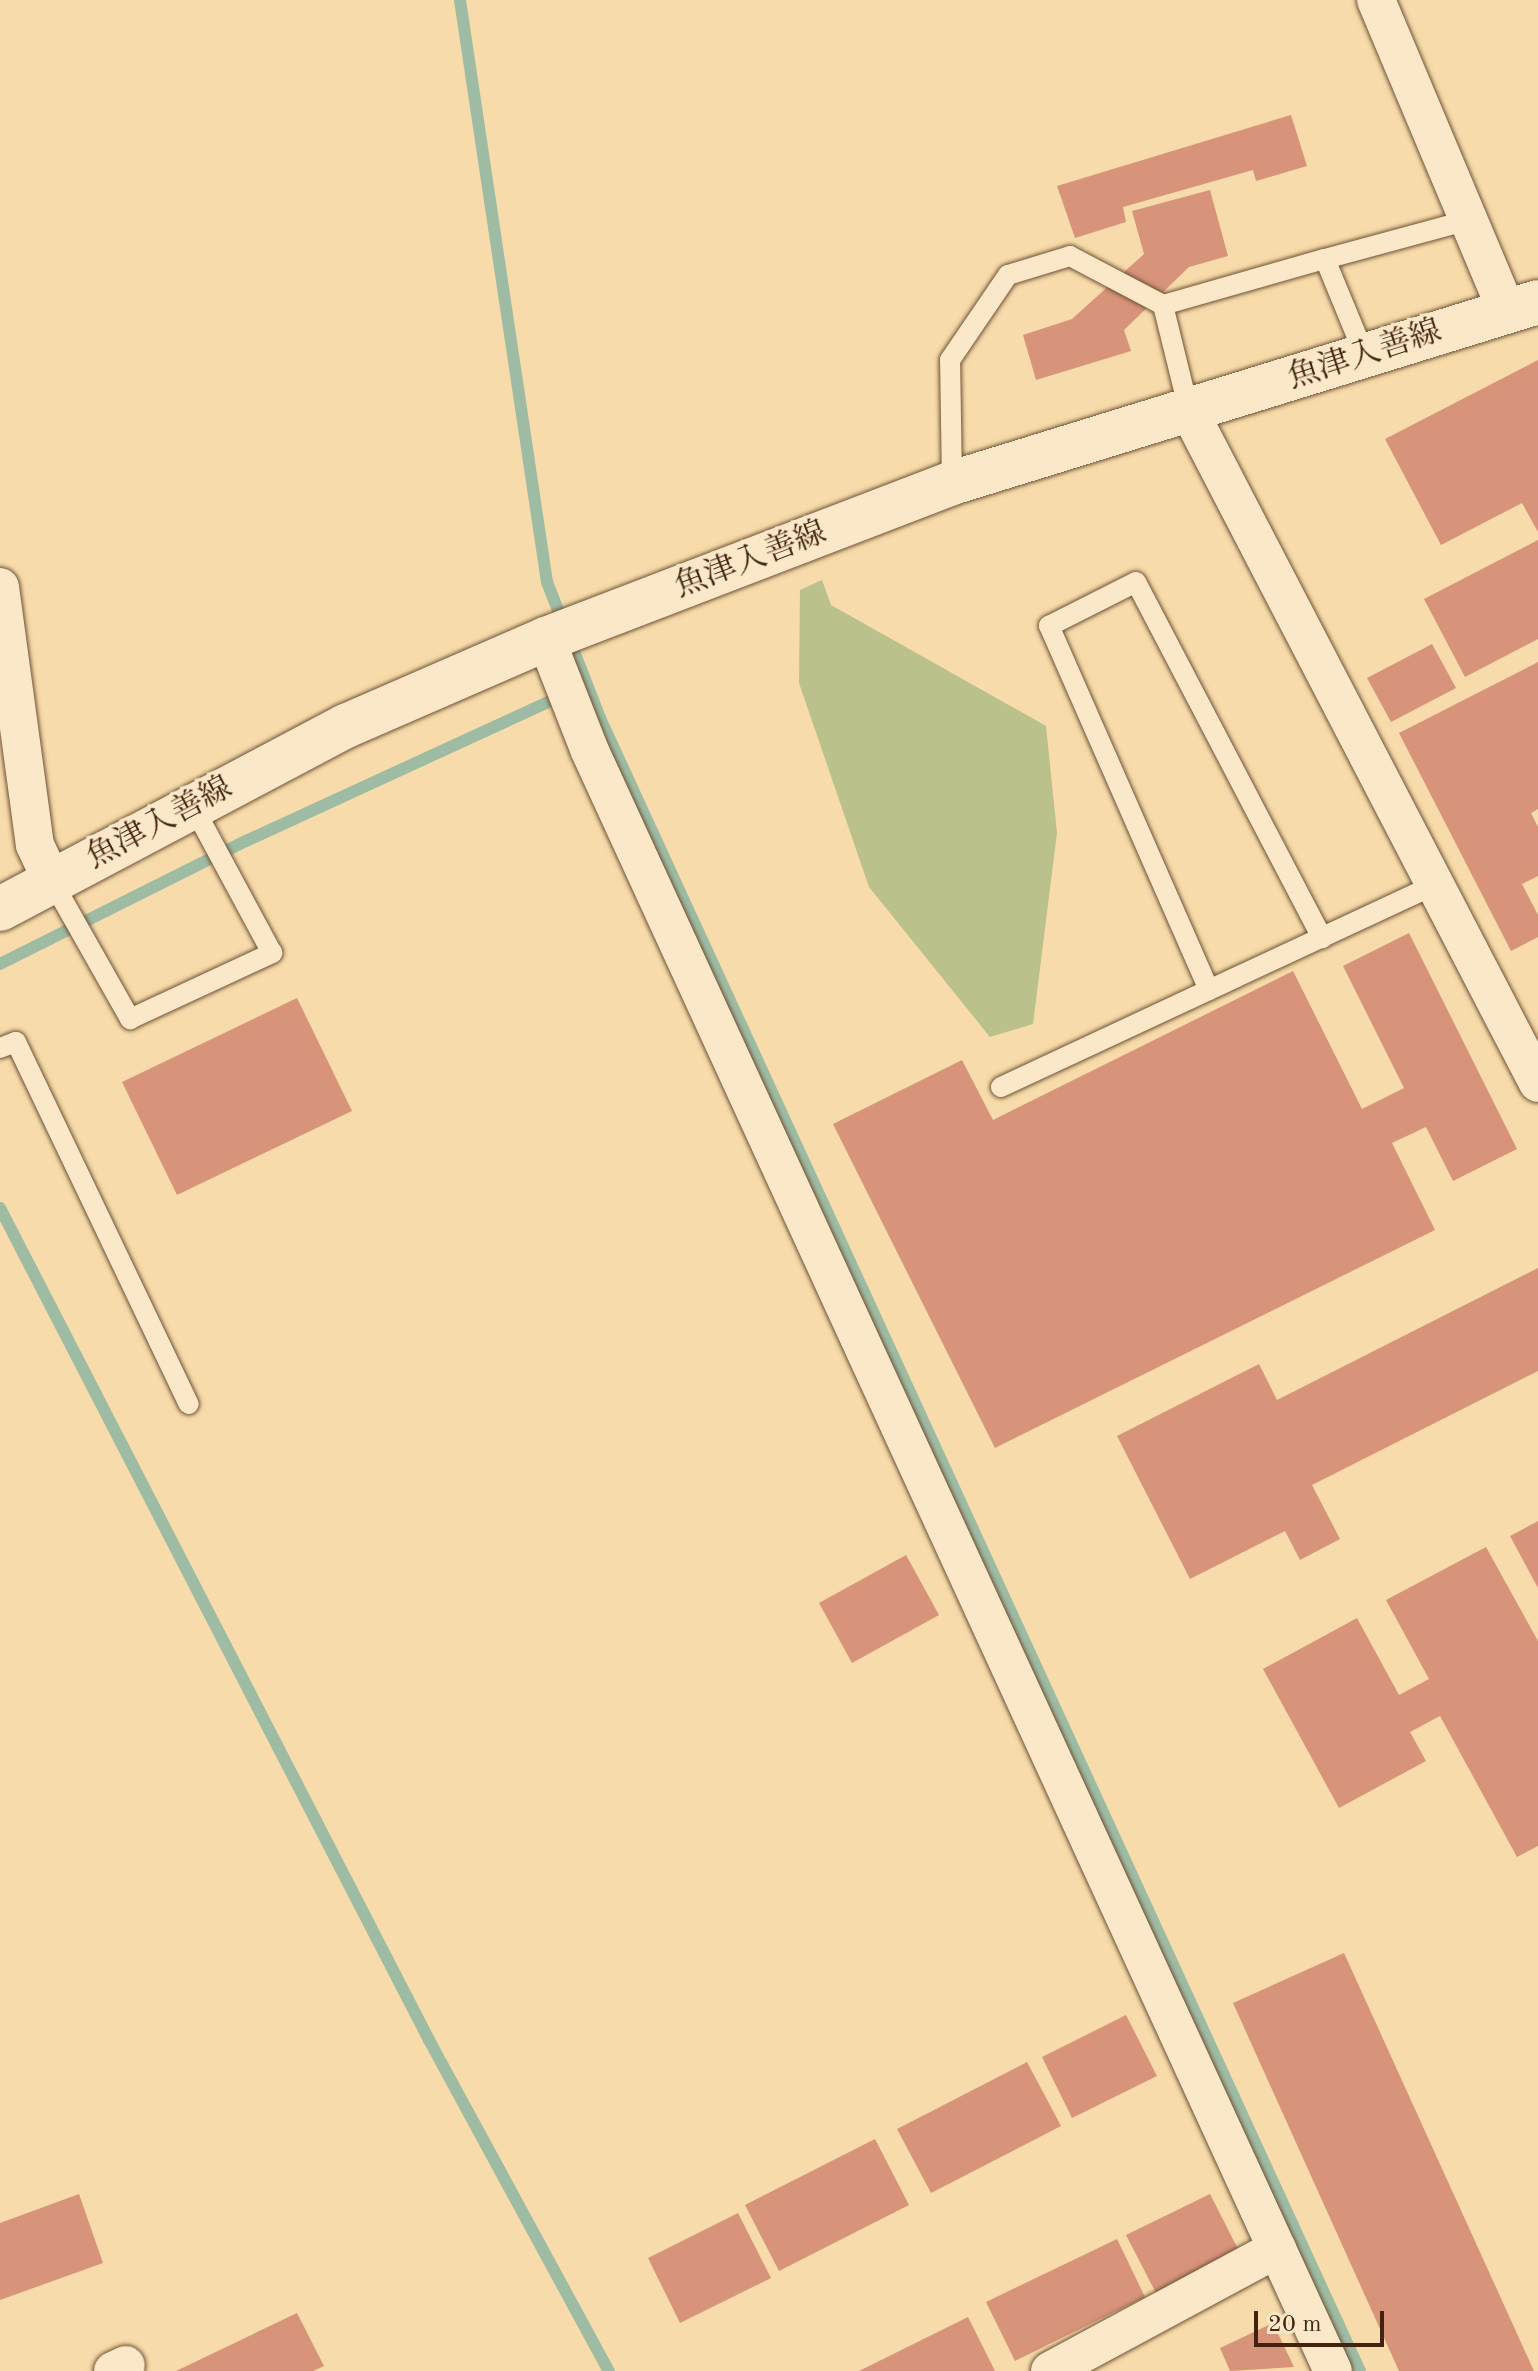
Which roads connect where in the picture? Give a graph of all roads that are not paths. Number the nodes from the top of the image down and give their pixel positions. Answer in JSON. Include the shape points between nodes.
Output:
{"nodes":[{"id":1,"x":1376,"y":0,"type":"edge"},
{"id":2,"x":1469,"y":220,"type":"junction"},
{"id":3,"x":1325,"y":259,"type":"junction"},
{"id":4,"x":1163,"y":305,"type":"junction"},
{"id":5,"x":1522,"y":306,"type":"edge"},
{"id":6,"x":1365,"y":356,"type":"junction"},
{"id":7,"x":1189,"y":411,"type":"junction"},
{"id":8,"x":952,"y":483,"type":"junction"},
{"id":9,"x":0,"y":587,"type":"edge"},
{"id":10,"x":546,"y":639,"type":"junction"},
{"id":11,"x":193,"y":806,"type":"junction"},
{"id":12,"x":52,"y":881,"type":"junction"},
{"id":13,"x":1435,"y":885,"type":"junction"},
{"id":14,"x":0,"y":909,"type":"edge"},
{"id":15,"x":1322,"y":938,"type":"junction"},
{"id":16,"x":1209,"y":990,"type":"junction"},
{"id":17,"x":0,"y":1048,"type":"edge"},
{"id":18,"x":1538,"y":1083,"type":"edge"},
{"id":19,"x":1001,"y":1087,"type":"dead end"},
{"id":20,"x":189,"y":1404,"type":"dead end"},
{"id":21,"x":1277,"y":2249,"type":"junction"},
{"id":22,"x":1050,"y":2371,"type":"edge"},
{"id":23,"x":1333,"y":2371,"type":"edge"}],
"edges":[{"from":1,"to":2,"type":"street"},
{"from":2,"to":3,"type":"lane"},
{"from":2,"to":5,"type":"street"},
{"from":3,"to":4,"type":"lane"},
{"from":3,"to":6,"type":"lane"},
{"from":4,"to":7,"type":"lane"},
{"from":4,"to":8,"type":"lane","via":[[1070,256],[1008,275],[950,360]]},
{"from":5,"to":6,"type":"main road","name":"魚津入善線"},
{"from":6,"to":7,"type":"main road","name":"魚津入善線"},
{"from":7,"to":8,"type":"main road","name":"魚津入善線"},
{"from":7,"to":13,"type":"street"},
{"from":8,"to":10,"type":"main road","name":"魚津入善線"},
{"from":9,"to":12,"type":"street","via":[[35,845]]},
{"from":10,"to":11,"type":"main road","name":"魚津入善線","via":[[346,726]]},
{"from":10,"to":21,"type":"street","via":[[589,749]]},
{"from":11,"to":12,"type":"main road","name":"魚津入善線"},
{"from":11,"to":12,"type":"lane","via":[[272,953],[130,1019]]},
{"from":12,"to":14,"type":"main road","name":"魚津入善線"},
{"from":13,"to":15,"type":"lane"},
{"from":13,"to":18,"type":"street"},
{"from":15,"to":16,"type":"lane"},
{"from":15,"to":16,"type":"lane","via":[[1136,582],[1049,626]]},
{"from":16,"to":19,"type":"lane"},
{"from":17,"to":20,"type":"lane","via":[[16,1042]]},
{"from":21,"to":22,"type":"street"},
{"from":21,"to":23,"type":"street"}]}
